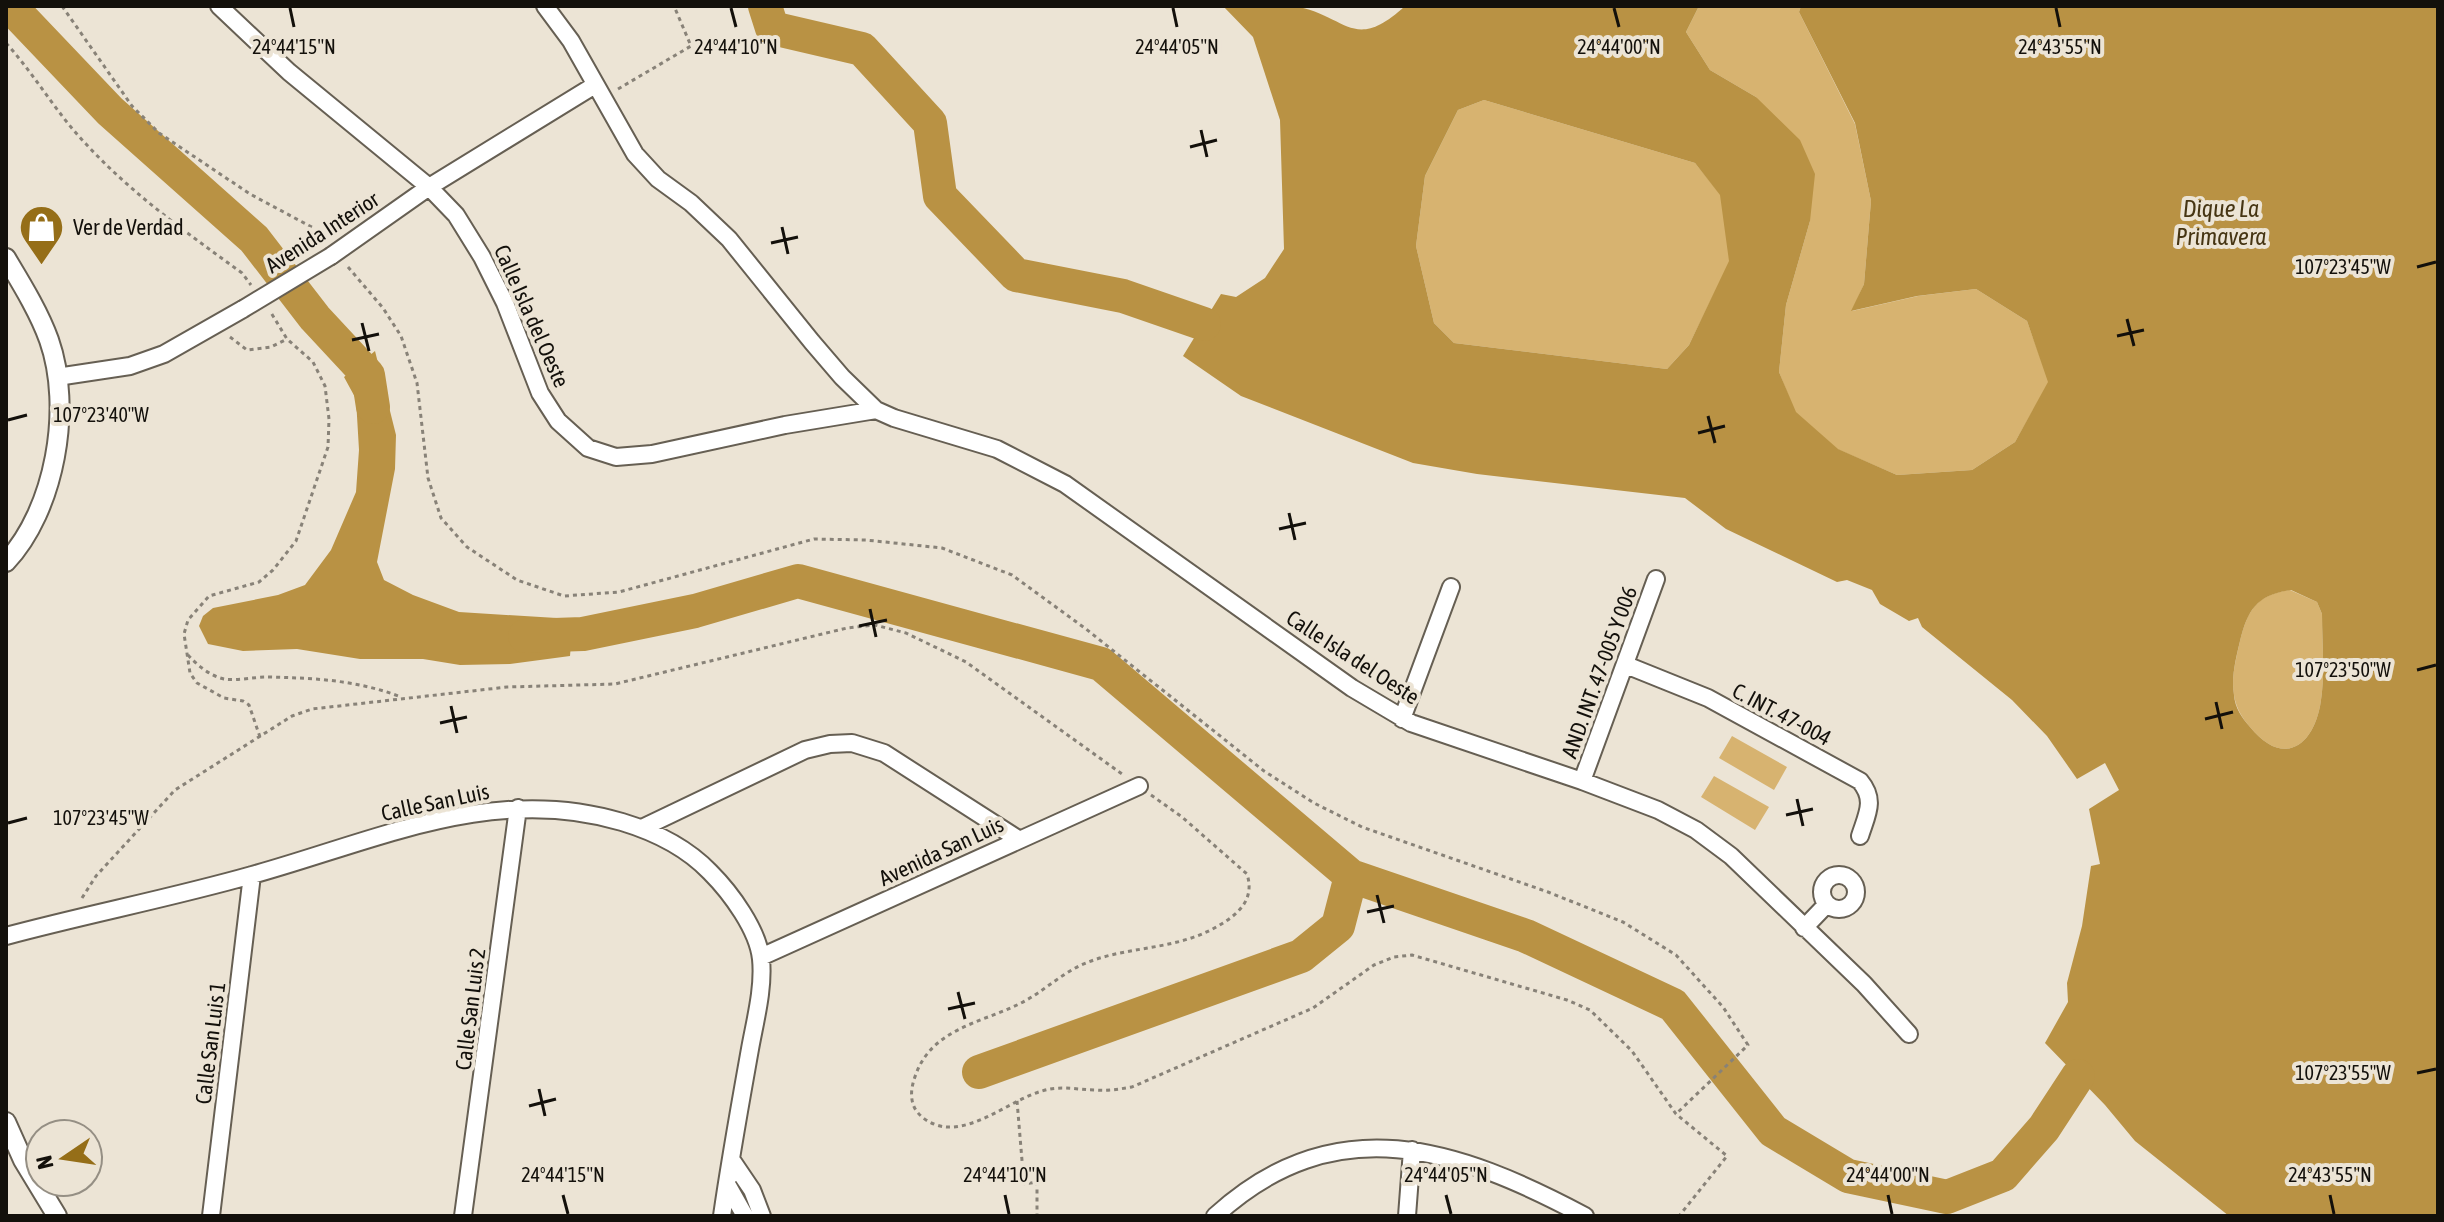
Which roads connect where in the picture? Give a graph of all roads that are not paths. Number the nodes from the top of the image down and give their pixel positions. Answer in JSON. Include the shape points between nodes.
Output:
{"nodes":[{"id":1,"x":219,"y":6,"type":"edge"},
{"id":2,"x":545,"y":6,"type":"edge"},
{"id":3,"x":598,"y":92,"type":"junction"},
{"id":4,"x":429,"y":187,"type":"junction"},
{"id":5,"x":6,"y":258,"type":"edge"},
{"id":6,"x":57,"y":377,"type":"junction"},
{"id":7,"x":876,"y":410,"type":"junction"},
{"id":8,"x":6,"y":562,"type":"edge"},
{"id":9,"x":1656,"y":579,"type":"dead end"},
{"id":10,"x":1451,"y":587,"type":"dead end"},
{"id":11,"x":1626,"y":665,"type":"junction"},
{"id":12,"x":1402,"y":719,"type":"junction"},
{"id":13,"x":1582,"y":781,"type":"junction"},
{"id":14,"x":1139,"y":786,"type":"road end"},
{"id":15,"x":518,"y":808,"type":"junction"},
{"id":16,"x":642,"y":828,"type":"junction"},
{"id":17,"x":1860,"y":836,"type":"dead end"},
{"id":18,"x":1018,"y":839,"type":"junction"},
{"id":19,"x":252,"y":875,"type":"junction"},
{"id":20,"x":1827,"y":904,"type":"dead end"},
{"id":21,"x":1804,"y":928,"type":"junction"},
{"id":22,"x":6,"y":936,"type":"edge"},
{"id":23,"x":761,"y":957,"type":"junction"},
{"id":24,"x":1909,"y":1034,"type":"dead end"},
{"id":25,"x":6,"y":1122,"type":"edge"},
{"id":26,"x":1412,"y":1150,"type":"junction"},
{"id":27,"x":731,"y":1159,"type":"junction"},
{"id":28,"x":727,"y":1184,"type":"junction"},
{"id":29,"x":57,"y":1216,"type":"edge"},
{"id":30,"x":211,"y":1216,"type":"edge"},
{"id":31,"x":463,"y":1216,"type":"edge"},
{"id":32,"x":722,"y":1216,"type":"edge"},
{"id":33,"x":745,"y":1216,"type":"edge"},
{"id":34,"x":762,"y":1216,"type":"edge"},
{"id":35,"x":1215,"y":1216,"type":"edge"},
{"id":36,"x":1407,"y":1216,"type":"edge"},
{"id":37,"x":1585,"y":1216,"type":"edge"}],
"edges":[{"from":1,"to":4,"type":"street","name":"Calle Isla del Oeste","via":[[333,110]]},
{"from":2,"to":3,"type":"street","name":"Calle Isla del Oeste"},
{"from":3,"to":4,"type":"street","name":"Avenida Interior"},
{"from":3,"to":7,"type":"street","name":"Calle Isla del Oeste","via":[[635,154],[729,239],[842,377]]},
{"from":4,"to":6,"type":"street","name":"Avenida Interior","bridge":true,"via":[[220,325],[164,354],[130,366]]},
{"from":4,"to":7,"type":"street","name":"Calle Isla del Oeste","via":[[456,215],[482,257],[540,393],[558,421],[588,448],[616,457],[652,454]]},
{"from":5,"to":6,"type":"street","via":[[49,340]]},
{"from":6,"to":8,"type":"street","via":[[54,466],[40,507]]},
{"from":7,"to":12,"type":"street","name":"Calle Isla del Oeste","via":[[997,449],[1065,484]]},
{"from":9,"to":11,"type":"street","name":"AND. INT. 47-005 Y 006"},
{"from":10,"to":12,"type":"street"},
{"from":11,"to":13,"type":"street","name":"AND. INT. 47-005 Y 006"},
{"from":11,"to":17,"type":"street","name":"C. INT. 47-004","via":[[1708,698],[1860,781],[1871,802]]},
{"from":12,"to":13,"type":"street","name":"Calle Isla del Oeste"},
{"from":13,"to":21,"type":"street","name":"Calle Isla del Oeste","via":[[1696,830],[1731,856]]},
{"from":14,"to":18,"type":"street","name":"Avenida San Luis"},
{"from":15,"to":16,"type":"street","name":"Calle San Luis","via":[[565,809]]},
{"from":15,"to":19,"type":"street","name":"Calle San Luis","via":[[426,822]]},
{"from":15,"to":31,"type":"street","name":"Calle San Luis 2"},
{"from":16,"to":18,"type":"street","via":[[805,750],[852,743],[884,753]]},
{"from":16,"to":23,"type":"street","name":"Calle San Luis","via":[[682,849],[730,892]]},
{"from":18,"to":23,"type":"street","name":"Avenida San Luis"},
{"from":19,"to":22,"type":"street","name":"Calle San Luis"},
{"from":19,"to":30,"type":"street","name":"Calle San Luis 1"},
{"from":20,"to":21,"type":"street"},
{"from":21,"to":24,"type":"street","name":"Calle Isla del Oeste"},
{"from":23,"to":27,"type":"street","name":"Calle San Luis"},
{"from":25,"to":29,"type":"street"},
{"from":26,"to":35,"type":"street","via":[[1343,1150],[1303,1160],[1254,1184]]},
{"from":26,"to":36,"type":"street"},
{"from":26,"to":37,"type":"street","via":[[1518,1182]]},
{"from":27,"to":28,"type":"street","name":"Calle San Luis"},
{"from":27,"to":34,"type":"street"},
{"from":28,"to":32,"type":"street","name":"Calle San Luis"},
{"from":28,"to":33,"type":"street"}]}
